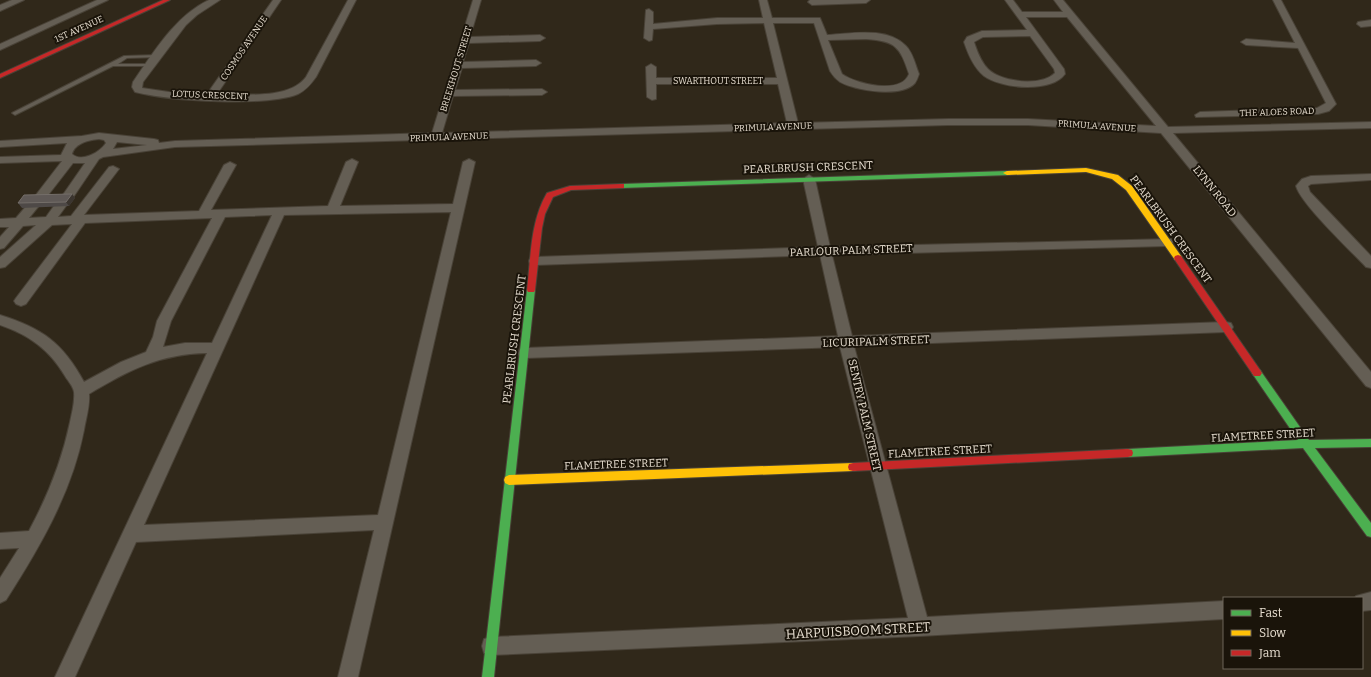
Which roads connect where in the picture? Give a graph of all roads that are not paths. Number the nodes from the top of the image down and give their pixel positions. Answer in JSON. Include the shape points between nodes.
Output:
{"nodes":[{"id":1,"x":20,"y":0,"type":"edge"},
{"id":2,"x":104,"y":0,"type":"edge"},
{"id":3,"x":167,"y":0,"type":"edge"},
{"id":4,"x":216,"y":0,"type":"edge"},
{"id":5,"x":277,"y":0,"type":"edge"},
{"id":6,"x":352,"y":0,"type":"edge"},
{"id":7,"x":477,"y":0,"type":"edge"},
{"id":8,"x":763,"y":0,"type":"edge"},
{"id":9,"x":866,"y":0,"type":"edge"},
{"id":10,"x":1009,"y":0,"type":"edge"},
{"id":11,"x":1058,"y":0,"type":"edge"},
{"id":12,"x":1277,"y":0,"type":"edge"},
{"id":13,"x":812,"y":1,"type":"edge"},
{"id":14,"x":0,"y":8,"type":"edge"},
{"id":15,"x":649,"y":12,"type":"dead end"},
{"id":16,"x":1069,"y":14,"type":"junction"},
{"id":17,"x":1020,"y":15,"type":"junction"},
{"id":18,"x":768,"y":20,"type":"junction"},
{"id":19,"x":817,"y":20,"type":"junction"},
{"id":20,"x":1371,"y":23,"type":"edge"},
{"id":21,"x":1361,"y":24,"type":"dead end"},
{"id":22,"x":649,"y":27,"type":"junction"},
{"id":23,"x":1033,"y":33,"type":"junction"},
{"id":24,"x":540,"y":38,"type":"dead end"},
{"id":25,"x":649,"y":38,"type":"dead end"},
{"id":26,"x":824,"y":38,"type":"junction"},
{"id":27,"x":465,"y":40,"type":"junction"},
{"id":28,"x":1246,"y":42,"type":"dead end"},
{"id":29,"x":3,"y":43,"type":"edge"},
{"id":30,"x":1302,"y":46,"type":"junction"},
{"id":31,"x":157,"y":56,"type":"junction"},
{"id":32,"x":536,"y":63,"type":"dead end"},
{"id":33,"x":151,"y":64,"type":"junction"},
{"id":34,"x":112,"y":65,"type":"junction"},
{"id":35,"x":458,"y":65,"type":"junction"},
{"id":36,"x":652,"y":67,"type":"dead end"},
{"id":37,"x":0,"y":76,"type":"edge"},
{"id":38,"x":652,"y":81,"type":"junction"},
{"id":39,"x":783,"y":81,"type":"junction"},
{"id":40,"x":542,"y":92,"type":"dead end"},
{"id":41,"x":449,"y":93,"type":"junction"},
{"id":42,"x":211,"y":96,"type":"junction"},
{"id":43,"x":652,"y":97,"type":"dead end"},
{"id":44,"x":15,"y":113,"type":"dead end"},
{"id":45,"x":1200,"y":115,"type":"dead end"},
{"id":46,"x":1371,"y":125,"type":"edge"},
{"id":47,"x":793,"y":126,"type":"junction"},
{"id":48,"x":1166,"y":130,"type":"junction"},
{"id":49,"x":86,"y":138,"type":"junction"},
{"id":50,"x":108,"y":138,"type":"junction"},
{"id":51,"x":436,"y":138,"type":"junction"},
{"id":52,"x":0,"y":144,"type":"edge"},
{"id":53,"x":175,"y":144,"type":"junction"},
{"id":54,"x":99,"y":155,"type":"junction"},
{"id":55,"x":69,"y":158,"type":"junction"},
{"id":56,"x":0,"y":160,"type":"edge"},
{"id":57,"x":352,"y":162,"type":"dead end"},
{"id":58,"x":469,"y":162,"type":"dead end"},
{"id":59,"x":230,"y":165,"type":"dead end"},
{"id":60,"x":113,"y":169,"type":"dead end"},
{"id":61,"x":1371,"y":177,"type":"edge"},
{"id":62,"x":809,"y":179,"type":"junction"},
{"id":63,"x":458,"y":208,"type":"junction"},
{"id":64,"x":332,"y":210,"type":"junction"},
{"id":65,"x":280,"y":211,"type":"junction"},
{"id":66,"x":220,"y":213,"type":"junction"},
{"id":67,"x":203,"y":214,"type":"junction"},
{"id":68,"x":77,"y":220,"type":"junction"},
{"id":69,"x":19,"y":222,"type":"junction"},
{"id":70,"x":48,"y":222,"type":"junction"},
{"id":71,"x":0,"y":223,"type":"edge"},
{"id":72,"x":1167,"y":242,"type":"junction"},
{"id":73,"x":0,"y":245,"type":"edge"},
{"id":74,"x":824,"y":251,"type":"junction"},
{"id":75,"x":535,"y":262,"type":"junction"},
{"id":76,"x":0,"y":264,"type":"edge"},
{"id":77,"x":1371,"y":264,"type":"edge"},
{"id":78,"x":21,"y":301,"type":"dead end"},
{"id":79,"x":0,"y":320,"type":"edge"},
{"id":80,"x":1226,"y":327,"type":"junction"},
{"id":81,"x":847,"y":342,"type":"junction"},
{"id":82,"x":217,"y":348,"type":"junction"},
{"id":83,"x":525,"y":353,"type":"junction"},
{"id":84,"x":151,"y":357,"type":"junction"},
{"id":85,"x":1371,"y":382,"type":"edge"},
{"id":86,"x":81,"y":391,"type":"junction"},
{"id":87,"x":1371,"y":443,"type":"edge"},
{"id":88,"x":1306,"y":444,"type":"junction"},
{"id":89,"x":876,"y":466,"type":"junction"},
{"id":90,"x":509,"y":480,"type":"junction"},
{"id":91,"x":384,"y":522,"type":"junction"},
{"id":92,"x":1371,"y":532,"type":"edge"},
{"id":93,"x":130,"y":534,"type":"junction"},
{"id":94,"x":34,"y":539,"type":"junction"},
{"id":95,"x":0,"y":541,"type":"edge"},
{"id":96,"x":0,"y":594,"type":"edge"},
{"id":97,"x":1223,"y":610,"type":"edge"},
{"id":98,"x":920,"y":627,"type":"junction"},
{"id":99,"x":491,"y":646,"type":"junction"},
{"id":100,"x":65,"y":677,"type":"edge"},
{"id":101,"x":348,"y":677,"type":"edge"},
{"id":102,"x":488,"y":677,"type":"edge"}],
"edges":[{"from":1,"to":14,"type":"street"},
{"from":2,"to":29,"type":"street"},
{"from":3,"to":37,"type":"street","name":"1ST AVENUE"},
{"from":4,"to":31,"type":"street","name":"LOTUS CRESCENT","via":[[194,11]]},
{"from":5,"to":42,"type":"street","name":"COSMOS AVENUE"},
{"from":6,"to":42,"type":"street","name":"LOTUS CRESCENT","via":[[311,77],[302,88],[281,95]]},
{"from":7,"to":27,"type":"street","name":"BREEKHOUT STREET"},
{"from":8,"to":18,"type":"street"},
{"from":9,"to":13,"type":"street"},
{"from":10,"to":17,"type":"street"},
{"from":11,"to":16,"type":"street","name":"LYNN ROAD"},
{"from":12,"to":30,"type":"street","name":"THE ALOES ROAD"},
{"from":13,"to":19,"type":"street"},
{"from":15,"to":22,"type":"street"},
{"from":16,"to":17,"type":"street"},
{"from":16,"to":48,"type":"street","name":"LYNN ROAD"},
{"from":17,"to":23,"type":"street"},
{"from":18,"to":19,"type":"street"},
{"from":18,"to":22,"type":"street"},
{"from":18,"to":39,"type":"street"},
{"from":19,"to":26,"type":"street"},
{"from":20,"to":21,"type":"street"},
{"from":22,"to":25,"type":"street"},
{"from":23,"to":23,"type":"street","via":[[1059,69],[1060,74],[1056,79],[1029,83],[999,80],[986,73],[969,42],[970,39],[982,34]]},
{"from":24,"to":27,"type":"street"},
{"from":26,"to":26,"type":"street","via":[[834,69],[838,76],[849,84],[867,88],[894,88],[907,85],[914,78],[903,49],[890,39],[870,36]]},
{"from":27,"to":35,"type":"street","name":"BREEKHOUT STREET"},
{"from":28,"to":30,"type":"street"},
{"from":30,"to":45,"type":"street","name":"THE ALOES ROAD","via":[[1329,98],[1331,104],[1328,107],[1318,111]]},
{"from":31,"to":33,"type":"street","name":"LOTUS CRESCENT"},
{"from":31,"to":34,"type":"lane","via":[[126,57]]},
{"from":32,"to":35,"type":"street"},
{"from":33,"to":34,"type":"lane"},
{"from":33,"to":42,"type":"street","name":"LOTUS CRESCENT","via":[[138,82],[139,90]]},
{"from":34,"to":44,"type":"lane"},
{"from":35,"to":41,"type":"street","name":"BREEKHOUT STREET"},
{"from":36,"to":38,"type":"street"},
{"from":38,"to":39,"type":"street","name":"SWARTHOUT STREET"},
{"from":38,"to":43,"type":"street"},
{"from":39,"to":47,"type":"street"},
{"from":40,"to":41,"type":"street"},
{"from":41,"to":51,"type":"street","name":"BREEKHOUT STREET"},
{"from":46,"to":48,"type":"street","name":"PRIMULA AVENUE"},
{"from":47,"to":48,"type":"street","name":"PRIMULA AVENUE","via":[[983,121]]},
{"from":47,"to":51,"type":"street","name":"PRIMULA AVENUE"},
{"from":48,"to":85,"type":"street","name":"LYNN ROAD"},
{"from":49,"to":50,"type":"street","name":"PRIMULA AVENUE"},
{"from":49,"to":52,"type":"street"},
{"from":49,"to":55,"type":"street","via":[[69,148],[66,155]]},
{"from":50,"to":53,"type":"street","name":"PRIMULA AVENUE"},
{"from":50,"to":54,"type":"street","via":[[112,143],[110,147]]},
{"from":51,"to":53,"type":"street","name":"PRIMULA AVENUE"},
{"from":53,"to":54,"type":"street","name":"PRIMULA AVENUE"},
{"from":54,"to":55,"type":"street","name":"PRIMULA AVENUE","via":[[81,160]]},
{"from":54,"to":70,"type":"street"},
{"from":55,"to":56,"type":"street"},
{"from":55,"to":69,"type":"street"},
{"from":57,"to":64,"type":"street"},
{"from":58,"to":63,"type":"street"},
{"from":59,"to":67,"type":"street"},
{"from":60,"to":68,"type":"street"},
{"from":61,"to":77,"type":"street","via":[[1310,180],[1302,186],[1304,193]]},
{"from":62,"to":72,"type":"street","name":"PEARLBRUSH CRESCENT","via":[[1097,171],[1112,175],[1125,183]]},
{"from":62,"to":74,"type":"street","name":"SENTRY PALM STREET"},
{"from":62,"to":75,"type":"street","name":"PEARLBRUSH CRESCENT","via":[[582,186],[560,190],[550,195],[541,214]]},
{"from":63,"to":64,"type":"street"},
{"from":63,"to":91,"type":"street"},
{"from":64,"to":65,"type":"street"},
{"from":65,"to":66,"type":"street"},
{"from":65,"to":82,"type":"street"},
{"from":66,"to":67,"type":"street"},
{"from":66,"to":84,"type":"street","via":[[164,321]]},
{"from":67,"to":68,"type":"street"},
{"from":68,"to":70,"type":"street"},
{"from":68,"to":78,"type":"street"},
{"from":69,"to":70,"type":"street"},
{"from":69,"to":71,"type":"street"},
{"from":69,"to":73,"type":"street"},
{"from":70,"to":76,"type":"street"},
{"from":72,"to":74,"type":"street","name":"PARLOUR PALM STREET"},
{"from":72,"to":80,"type":"street","name":"PEARLBRUSH CRESCENT"},
{"from":74,"to":75,"type":"street","name":"PARLOUR PALM STREET"},
{"from":74,"to":81,"type":"street","name":"SENTRY PALM STREET"},
{"from":75,"to":83,"type":"street","name":"PEARLBRUSH CRESCENT"},
{"from":79,"to":86,"type":"street","via":[[36,333],[64,360]]},
{"from":80,"to":81,"type":"street","name":"LICURIPALM STREET"},
{"from":80,"to":88,"type":"street","name":"PEARLBRUSH CRESCENT"},
{"from":81,"to":83,"type":"street","name":"LICURIPALM STREET"},
{"from":81,"to":89,"type":"street","name":"SENTRY PALM STREET"},
{"from":82,"to":84,"type":"street","via":[[173,350]]},
{"from":82,"to":93,"type":"street"},
{"from":83,"to":90,"type":"street","name":"PEARLBRUSH CRESCENT"},
{"from":84,"to":86,"type":"street","via":[[123,367]]},
{"from":86,"to":94,"type":"street","via":[[74,446],[64,478]]},
{"from":87,"to":88,"type":"street","name":"FLAMETREE STREET"},
{"from":88,"to":89,"type":"street","name":"FLAMETREE STREET"},
{"from":88,"to":92,"type":"street","name":"PEARLBRUSH CRESCENT"},
{"from":89,"to":90,"type":"street","name":"FLAMETREE STREET"},
{"from":89,"to":98,"type":"street","name":"SENTRY PALM STREET"},
{"from":90,"to":99,"type":"street","name":"PEARLBRUSH CRESCENT"},
{"from":91,"to":93,"type":"street"},
{"from":91,"to":101,"type":"street"},
{"from":93,"to":100,"type":"street"},
{"from":94,"to":95,"type":"street"},
{"from":94,"to":96,"type":"street"},
{"from":97,"to":98,"type":"street","name":"HARPUISBOOM STREET"},
{"from":98,"to":99,"type":"street","name":"HARPUISBOOM STREET"},
{"from":99,"to":102,"type":"street","name":"PEARLBRUSH CRESCENT"}]}
